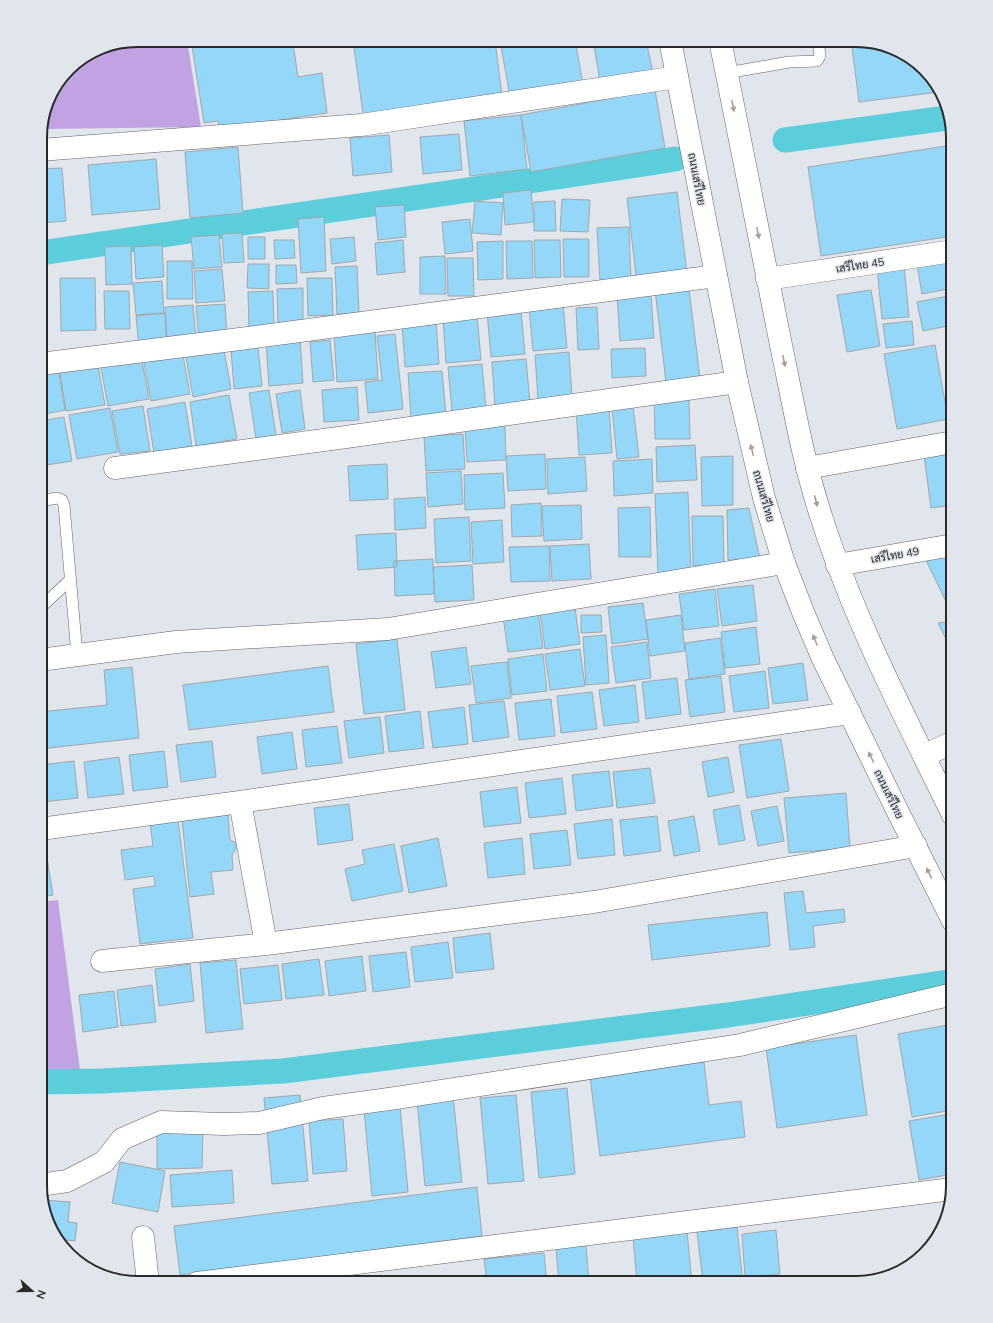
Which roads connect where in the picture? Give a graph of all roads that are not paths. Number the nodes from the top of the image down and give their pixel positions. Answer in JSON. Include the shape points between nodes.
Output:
{"nodes":[{"id":1,"x":671,"y":47,"type":"edge"},
{"id":2,"x":721,"y":47,"type":"edge"},
{"id":3,"x":819,"y":47,"type":"edge"},
{"id":4,"x":727,"y":73,"type":"junction"},
{"id":5,"x":677,"y":77,"type":"junction"},
{"id":6,"x":47,"y":149,"type":"edge"},
{"id":7,"x":946,"y":252,"type":"edge"},
{"id":8,"x":716,"y":276,"type":"junction"},
{"id":9,"x":767,"y":279,"type":"junction"},
{"id":10,"x":47,"y":363,"type":"edge"},
{"id":11,"x":737,"y":382,"type":"junction"},
{"id":12,"x":946,"y":443,"type":"edge"},
{"id":13,"x":115,"y":468,"type":"dead end"},
{"id":14,"x":807,"y":468,"type":"junction"},
{"id":15,"x":47,"y":500,"type":"edge"},
{"id":16,"x":946,"y":546,"type":"edge"},
{"id":17,"x":784,"y":563,"type":"junction"},
{"id":18,"x":837,"y":564,"type":"junction"},
{"id":19,"x":70,"y":580,"type":"junction"},
{"id":20,"x":47,"y":601,"type":"edge"},
{"id":21,"x":77,"y":655,"type":"junction"},
{"id":22,"x":47,"y":659,"type":"edge"},
{"id":23,"x":850,"y":713,"type":"junction"},
{"id":24,"x":946,"y":745,"type":"edge"},
{"id":25,"x":924,"y":756,"type":"junction"},
{"id":26,"x":946,"y":801,"type":"edge"},
{"id":27,"x":240,"y":802,"type":"junction"},
{"id":28,"x":47,"y":828,"type":"edge"},
{"id":29,"x":916,"y":846,"type":"junction"},
{"id":30,"x":946,"y":907,"type":"edge"},
{"id":31,"x":266,"y":944,"type":"junction"},
{"id":32,"x":102,"y":961,"type":"dead end"},
{"id":33,"x":946,"y":996,"type":"edge"},
{"id":34,"x":47,"y":1184,"type":"edge"},
{"id":35,"x":946,"y":1190,"type":"edge"},
{"id":36,"x":142,"y":1237,"type":"dead end"},
{"id":37,"x":147,"y":1276,"type":"edge"},
{"id":38,"x":253,"y":1276,"type":"edge"}],
"edges":[{"from":1,"to":5,"type":"street","name":"ถนนเสรีไทย"},
{"from":2,"to":4,"type":"street"},
{"from":3,"to":4,"type":"lane","via":[[820,56],[817,61],[789,62]]},
{"from":4,"to":9,"type":"street","one_way":true},
{"from":5,"to":6,"type":"street","via":[[361,126]]},
{"from":5,"to":8,"type":"street","name":"ถนนเสรีไทย"},
{"from":7,"to":9,"type":"street","name":"เสรีไทย 45"},
{"from":8,"to":10,"type":"street"},
{"from":8,"to":11,"type":"street","name":"ถนนเสรีไทย"},
{"from":9,"to":14,"type":"street","one_way":true},
{"from":11,"to":13,"type":"street"},
{"from":17,"to":11,"type":"street","name":"ถนนเสรีไทย","one_way":true,"via":[[764,498]]},
{"from":12,"to":14,"type":"street"},
{"from":14,"to":18,"type":"street","one_way":true},
{"from":15,"to":19,"type":"lane","via":[[57,498],[62,500],[64,505]]},
{"from":16,"to":18,"type":"street","name":"เสรีไทย 49"},
{"from":17,"to":21,"type":"street","via":[[388,629],[176,642]]},
{"from":23,"to":17,"type":"street","name":"ถนนเสรีไทย","one_way":true,"via":[[823,659]]},
{"from":18,"to":25,"type":"street","via":[[859,619]]},
{"from":19,"to":20,"type":"lane"},
{"from":19,"to":21,"type":"lane"},
{"from":21,"to":22,"type":"street"},
{"from":23,"to":27,"type":"street"},
{"from":29,"to":23,"type":"street","name":"ถนนเสรีไทย","one_way":true},
{"from":24,"to":25,"type":"street"},
{"from":25,"to":26,"type":"street"},
{"from":27,"to":28,"type":"street"},
{"from":27,"to":31,"type":"street"},
{"from":30,"to":29,"type":"street","name":"ถนนเสรีไทย","one_way":true},
{"from":29,"to":31,"type":"street","via":[[594,902]]},
{"from":31,"to":32,"type":"street"},
{"from":33,"to":34,"type":"street","via":[[740,1045],[323,1108],[259,1123],[161,1122],[122,1140],[104,1162],[67,1181]]},
{"from":35,"to":38,"type":"street"},
{"from":36,"to":37,"type":"street"}]}
